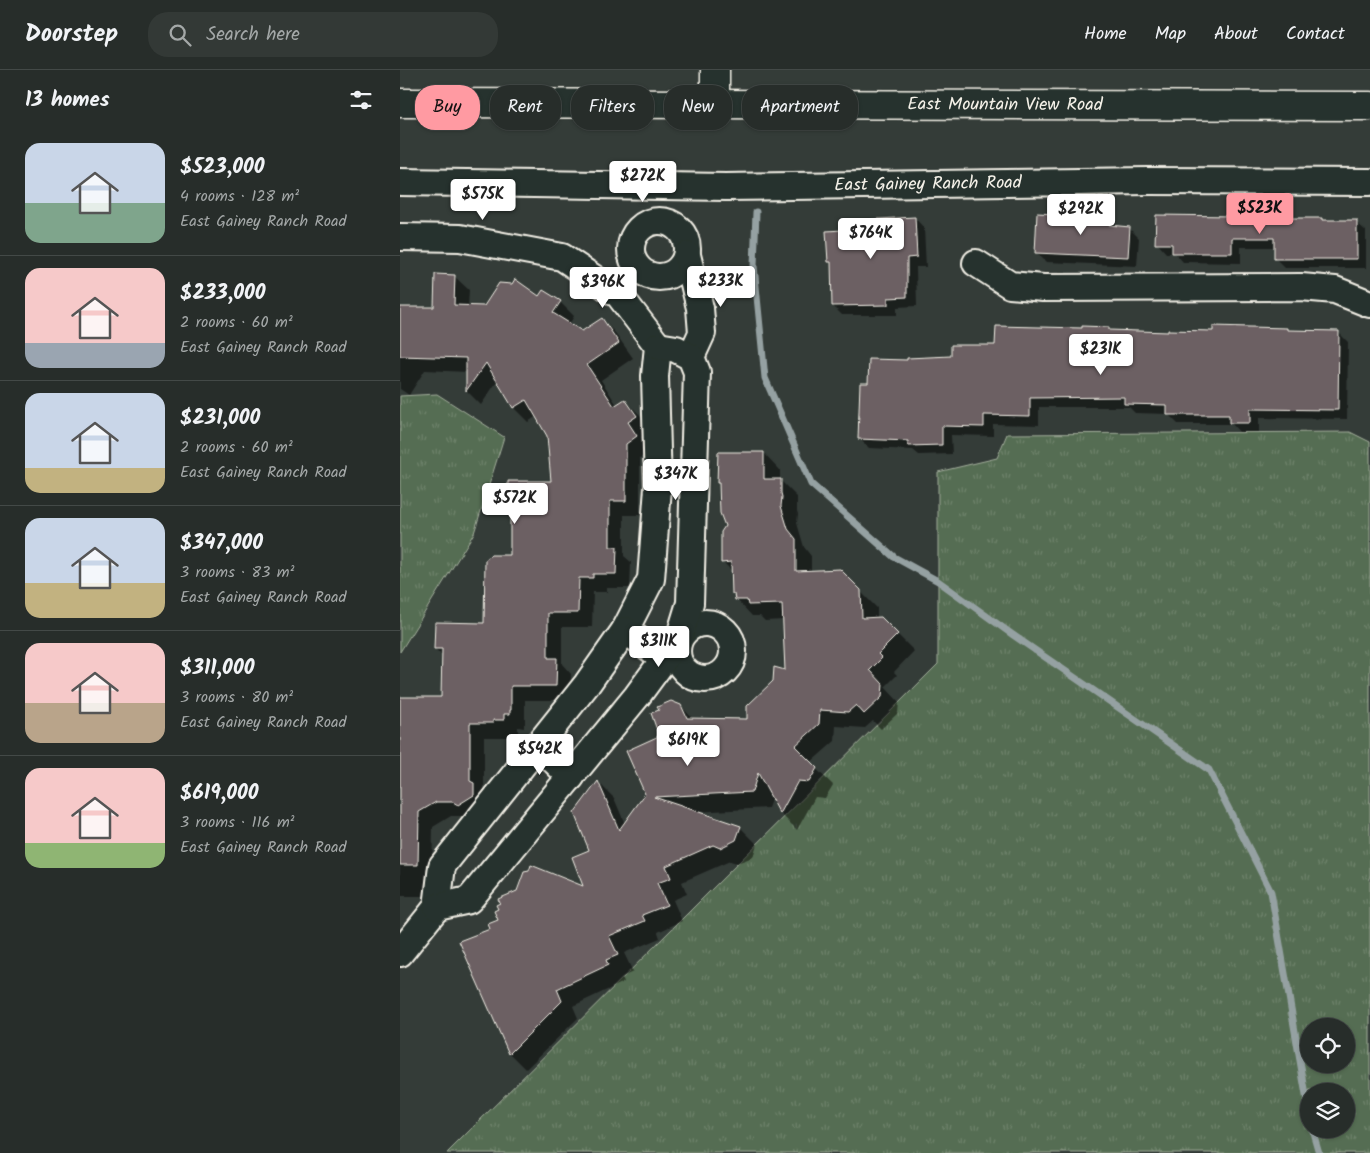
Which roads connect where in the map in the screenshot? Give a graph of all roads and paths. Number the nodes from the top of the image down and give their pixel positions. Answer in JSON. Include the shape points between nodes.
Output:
{"nodes":[{"id":1,"x":714,"y":70,"type":"edge"},
{"id":2,"x":714,"y":85,"type":"edge"},
{"id":3,"x":400,"y":103,"type":"edge"},
{"id":4,"x":664,"y":104,"type":"edge"},
{"id":5,"x":732,"y":104,"type":"edge"},
{"id":6,"x":1370,"y":106,"type":"edge"},
{"id":7,"x":400,"y":182,"type":"edge"},
{"id":8,"x":1370,"y":182,"type":"edge"},
{"id":9,"x":664,"y":186,"type":"junction"},
{"id":10,"x":663,"y":221,"type":"junction"},
{"id":11,"x":400,"y":237,"type":"edge"},
{"id":12,"x":687,"y":255,"type":"junction"},
{"id":13,"x":976,"y":263,"type":"dead end"},
{"id":14,"x":642,"y":272,"type":"junction"},
{"id":15,"x":619,"y":295,"type":"junction"},
{"id":16,"x":1370,"y":304,"type":"edge"},
{"id":17,"x":658,"y":346,"type":"junction"},
{"id":18,"x":691,"y":357,"type":"junction"},
{"id":19,"x":694,"y":479,"type":"junction"},
{"id":20,"x":658,"y":480,"type":"junction"},
{"id":21,"x":625,"y":630,"type":"junction"},
{"id":22,"x":672,"y":649,"type":"junction"},
{"id":23,"x":538,"y":745,"type":"junction"},
{"id":24,"x":571,"y":777,"type":"junction"},
{"id":25,"x":436,"y":907,"type":"junction"},
{"id":26,"x":400,"y":953,"type":"edge"}],
"edges":[{"from":1,"to":2,"type":"main road"},
{"from":3,"to":4,"type":"main road","name":"East Mountain View Road"},
{"from":5,"to":6,"type":"main road","name":"East Mountain View Road"},
{"from":7,"to":9,"type":"street","name":"East Gainey Ranch Road"},
{"from":8,"to":9,"type":"street","name":"East Gainey Ranch Road"},
{"from":9,"to":10,"type":"street"},
{"from":10,"to":12,"type":"street","via":[[680,229],[688,246]]},
{"from":10,"to":14,"type":"street","via":[[645,224],[633,238],[632,257]]},
{"from":11,"to":15,"type":"street","via":[[460,238],[562,257]]},
{"from":12,"to":14,"type":"street","via":[[684,264],[669,276]]},
{"from":12,"to":18,"type":"street","via":[[700,308],[702,333]]},
{"from":13,"to":16,"type":"street","via":[[1010,285],[1043,288],[1302,287],[1335,290]]},
{"from":14,"to":15,"type":"street"},
{"from":15,"to":17,"type":"street"},
{"from":17,"to":18,"type":"street","via":[[676,349]]},
{"from":17,"to":20,"type":"street","via":[[655,376]]},
{"from":18,"to":19,"type":"street","via":[[696,372]]},
{"from":19,"to":20,"type":"street"},
{"from":19,"to":22,"type":"street","via":[[690,603]]},
{"from":20,"to":21,"type":"street","via":[[651,579]]},
{"from":21,"to":22,"type":"street"},
{"from":21,"to":23,"type":"street"},
{"from":22,"to":24,"type":"street"},
{"from":23,"to":24,"type":"street"},
{"from":23,"to":25,"type":"street","via":[[442,866]]},
{"from":24,"to":25,"type":"street","via":[[469,900]]},
{"from":25,"to":26,"type":"street"}]}
